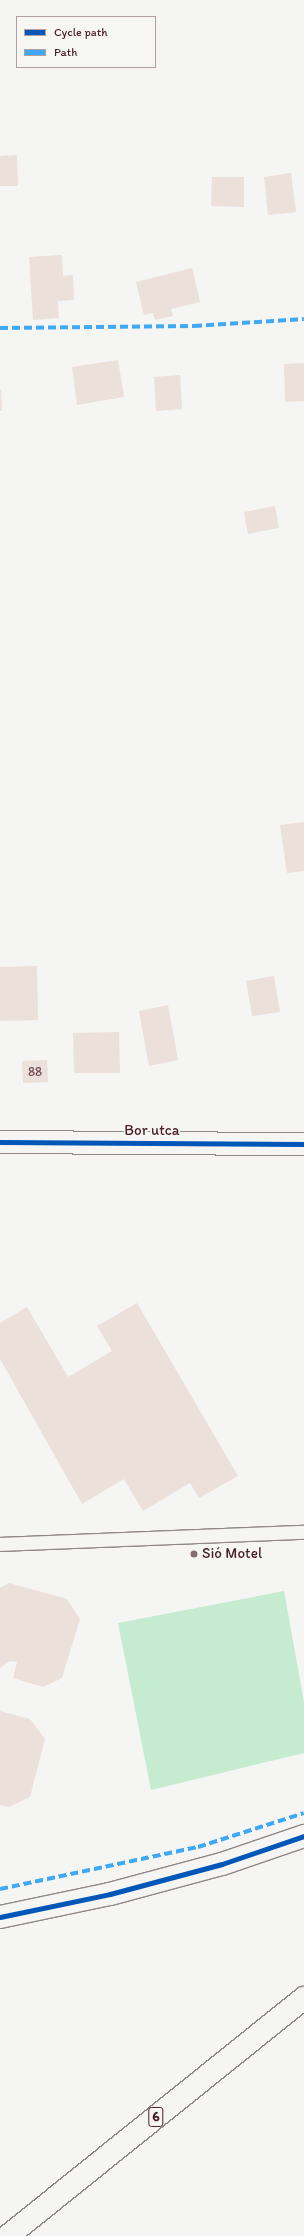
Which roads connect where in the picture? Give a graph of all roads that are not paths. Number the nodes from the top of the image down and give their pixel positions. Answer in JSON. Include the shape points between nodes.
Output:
{"nodes":[{"id":1,"x":0,"y":1142,"type":"edge"},
{"id":2,"x":304,"y":1144,"type":"edge"},
{"id":3,"x":304,"y":1532,"type":"edge"},
{"id":4,"x":0,"y":1544,"type":"edge"},
{"id":5,"x":304,"y":1836,"type":"edge"},
{"id":6,"x":0,"y":1917,"type":"edge"},
{"id":7,"x":304,"y":1998,"type":"edge"},
{"id":8,"x":8,"y":2236,"type":"edge"}],
"edges":[{"from":1,"to":2,"type":"street","name":"Bor utca"},
{"from":3,"to":4,"type":"lane"},
{"from":5,"to":6,"type":"street","via":[[222,1864],[110,1894]]},
{"from":7,"to":8,"type":"street","number":"6"}]}
